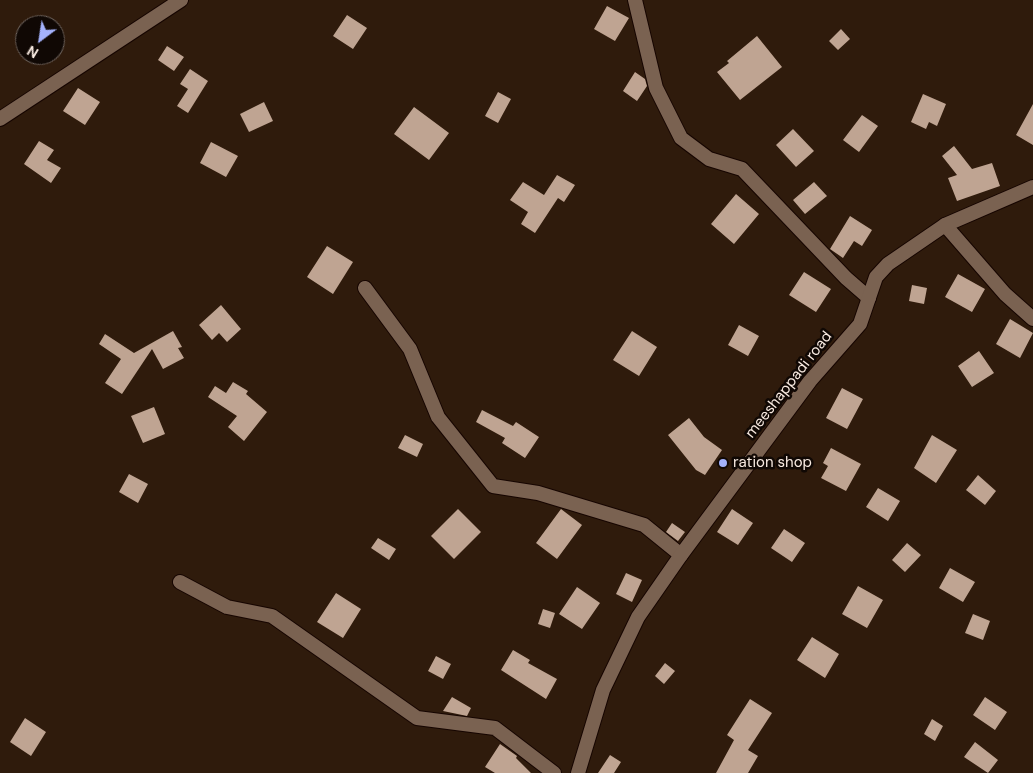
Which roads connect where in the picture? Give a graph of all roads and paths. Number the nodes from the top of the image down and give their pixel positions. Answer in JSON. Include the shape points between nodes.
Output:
{"nodes":[{"id":1,"x":181,"y":0,"type":"edge"},
{"id":2,"x":635,"y":0,"type":"edge"},
{"id":3,"x":0,"y":119,"type":"edge"},
{"id":4,"x":1033,"y":188,"type":"edge"},
{"id":5,"x":945,"y":225,"type":"junction"},
{"id":6,"x":365,"y":288,"type":"dead end"},
{"id":7,"x":869,"y":298,"type":"junction"},
{"id":8,"x":1033,"y":319,"type":"edge"},
{"id":9,"x":680,"y":555,"type":"junction"},
{"id":10,"x":180,"y":582,"type":"dead end"},
{"id":11,"x":554,"y":773,"type":"edge"},
{"id":12,"x":578,"y":773,"type":"edge"}],
"edges":[{"from":1,"to":3,"type":"street"},
{"from":2,"to":7,"type":"street","via":[[656,88],[681,138],[709,159],[742,169]]},
{"from":4,"to":5,"type":"street","name":"meeshappadi road"},
{"from":5,"to":7,"type":"street","name":"meeshappadi road","via":[[888,264],[876,277]]},
{"from":5,"to":8,"type":"street","via":[[1005,294]]},
{"from":6,"to":9,"type":"street","via":[[410,349],[438,417],[493,486],[538,493],[644,525]]},
{"from":7,"to":9,"type":"street","name":"meeshappadi road","via":[[860,324],[810,381]]},
{"from":9,"to":12,"type":"street","name":"meeshappadi road","via":[[638,617],[602,690]]},
{"from":10,"to":11,"type":"street","via":[[227,607],[272,616],[417,718],[495,728]]}]}
